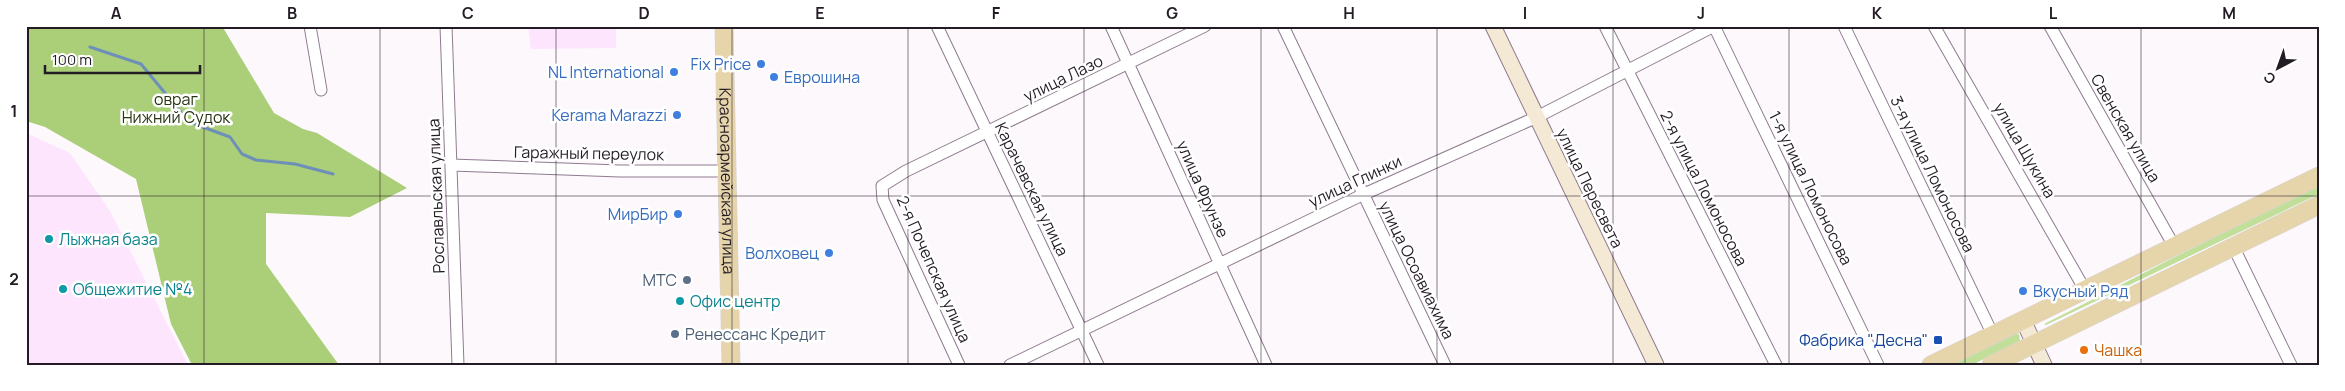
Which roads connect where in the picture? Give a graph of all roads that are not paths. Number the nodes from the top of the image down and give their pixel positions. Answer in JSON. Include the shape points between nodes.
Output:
{"nodes":[{"id":1,"x":310,"y":26,"type":"edge"},
{"id":2,"x":446,"y":26,"type":"edge"},
{"id":3,"x":724,"y":26,"type":"edge"},
{"id":4,"x":937,"y":26,"type":"edge"},
{"id":5,"x":1111,"y":26,"type":"edge"},
{"id":6,"x":1205,"y":26,"type":"edge"},
{"id":7,"x":1283,"y":26,"type":"edge"},
{"id":8,"x":1493,"y":26,"type":"edge"},
{"id":9,"x":1605,"y":26,"type":"edge"},
{"id":10,"x":1714,"y":26,"type":"edge"},
{"id":11,"x":1844,"y":26,"type":"edge"},
{"id":12,"x":1934,"y":26,"type":"edge"},
{"id":13,"x":2050,"y":26,"type":"edge"},
{"id":14,"x":1129,"y":64,"type":"junction"},
{"id":15,"x":1626,"y":70,"type":"junction"},
{"id":16,"x":322,"y":90,"type":"dead end"},
{"id":17,"x":1537,"y":117,"type":"junction"},
{"id":18,"x":988,"y":133,"type":"junction"},
{"id":19,"x":451,"y":165,"type":"junction"},
{"id":20,"x":727,"y":171,"type":"junction"},
{"id":21,"x":2319,"y":176,"type":"edge"},
{"id":22,"x":882,"y":186,"type":"joint"},
{"id":23,"x":1362,"y":195,"type":"junction"},
{"id":24,"x":2319,"y":205,"type":"edge"},
{"id":25,"x":2174,"y":246,"type":"junction"},
{"id":26,"x":2233,"y":246,"type":"junction"},
{"id":27,"x":1219,"y":264,"type":"junction"},
{"id":28,"x":2085,"y":290,"type":"junction"},
{"id":29,"x":2023,"y":320,"type":"junction"},
{"id":30,"x":1082,"y":331,"type":"junction"},
{"id":31,"x":1993,"y":335,"type":"junction"},
{"id":32,"x":2034,"y":344,"type":"junction"},
{"id":33,"x":458,"y":365,"type":"edge"},
{"id":34,"x":731,"y":365,"type":"edge"},
{"id":35,"x":959,"y":365,"type":"edge"},
{"id":36,"x":1010,"y":365,"type":"edge"},
{"id":37,"x":1098,"y":365,"type":"edge"},
{"id":38,"x":1266,"y":365,"type":"edge"},
{"id":39,"x":1445,"y":365,"type":"edge"},
{"id":40,"x":1656,"y":365,"type":"edge"},
{"id":41,"x":1776,"y":365,"type":"edge"},
{"id":42,"x":1878,"y":365,"type":"edge"},
{"id":43,"x":1931,"y":365,"type":"edge"},
{"id":44,"x":1991,"y":365,"type":"edge"},
{"id":45,"x":2044,"y":365,"type":"edge"},
{"id":46,"x":2291,"y":365,"type":"edge"}],
"edges":[{"from":1,"to":16,"type":"street"},
{"from":2,"to":19,"type":"street","name":"Рославльская улица"},
{"from":3,"to":20,"type":"main road","name":"Красноармейская улица"},
{"from":4,"to":18,"type":"street","name":"Карачевская улица"},
{"from":5,"to":14,"type":"street","name":"улица Фрунзе"},
{"from":6,"to":14,"type":"street","name":"улица Лазо"},
{"from":7,"to":23,"type":"street","name":"улица Осоавиахима"},
{"from":8,"to":17,"type":"main road","name":"улица Пересвета"},
{"from":9,"to":15,"type":"street","name":"2-я улица Ломоносова"},
{"from":10,"to":15,"type":"street","name":"улица Глинки"},
{"from":10,"to":42,"type":"street","name":"1-я улица Ломоносова"},
{"from":11,"to":31,"type":"street","name":"3-я улица Ломоносова"},
{"from":12,"to":28,"type":"street","name":"улица Щукина"},
{"from":13,"to":25,"type":"street","name":"Свенская улица"},
{"from":14,"to":18,"type":"street","name":"улица Лазо"},
{"from":14,"to":27,"type":"street","name":"улица Фрунзе"},
{"from":15,"to":17,"type":"street","name":"улица Глинки"},
{"from":15,"to":41,"type":"street","name":"2-я улица Ломоносова"},
{"from":17,"to":23,"type":"street","name":"улица Глинки"},
{"from":17,"to":40,"type":"main road","name":"улица Пересвета"},
{"from":18,"to":22,"type":"street","name":"улица Лазо","via":[[906,171]]},
{"from":18,"to":30,"type":"street","name":"Карачевская улица"},
{"from":19,"to":20,"type":"street","name":"Гаражный переулок"},
{"from":19,"to":33,"type":"street","name":"Рославльская улица"},
{"from":20,"to":34,"type":"main road","name":"Красноармейская улица"},
{"from":21,"to":25,"type":"main road"},
{"from":22,"to":35,"type":"street","name":"2-я Почепская улица","via":[[883,200]]},
{"from":23,"to":27,"type":"street","name":"улица Глинки"},
{"from":23,"to":39,"type":"street","name":"улица Осоавиахима"},
{"from":24,"to":26,"type":"main road"},
{"from":25,"to":28,"type":"main road"},
{"from":26,"to":32,"type":"main road"},
{"from":26,"to":46,"type":"street"},
{"from":27,"to":30,"type":"street","name":"улица Глинки"},
{"from":27,"to":38,"type":"street","name":"улица Фрунзе"},
{"from":28,"to":29,"type":"main road"},
{"from":29,"to":31,"type":"main road"},
{"from":29,"to":32,"type":"main road"},
{"from":30,"to":36,"type":"street","name":"улица Глинки"},
{"from":30,"to":37,"type":"street","name":"Карачевская улица"},
{"from":31,"to":43,"type":"main road"},
{"from":32,"to":44,"type":"main road"},
{"from":32,"to":45,"type":"main road"}]}
